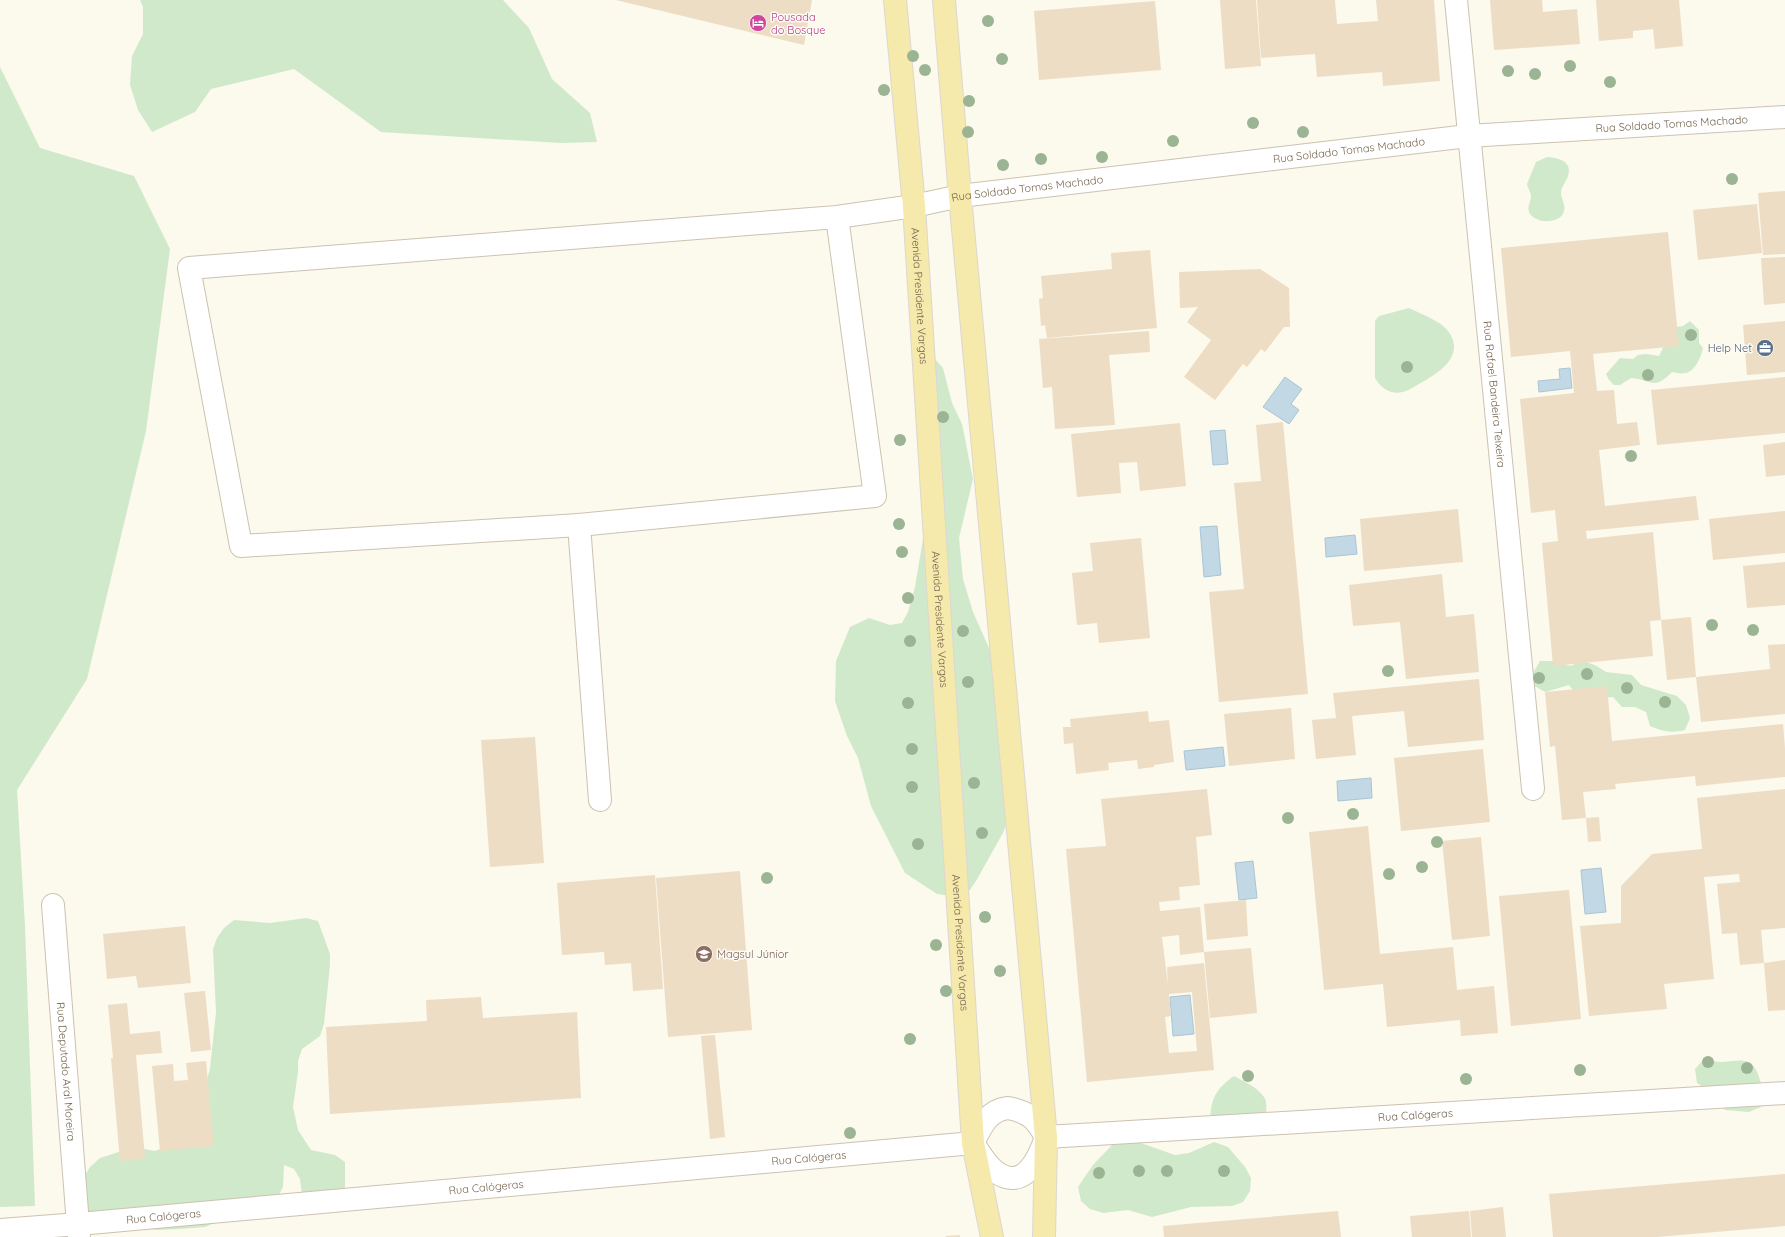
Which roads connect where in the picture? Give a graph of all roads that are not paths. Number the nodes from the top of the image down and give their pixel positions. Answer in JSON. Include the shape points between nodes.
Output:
{"nodes":[{"id":1,"x":895,"y":0,"type":"edge"},
{"id":2,"x":944,"y":0,"type":"edge"},
{"id":3,"x":1456,"y":0,"type":"edge"},
{"id":4,"x":1785,"y":117,"type":"edge"},
{"id":5,"x":1468,"y":136,"type":"junction"},
{"id":6,"x":960,"y":196,"type":"junction"},
{"id":7,"x":914,"y":206,"type":"junction"},
{"id":8,"x":837,"y":217,"type":"junction"},
{"id":9,"x":579,"y":525,"type":"junction"},
{"id":10,"x":1533,"y":789,"type":"dead end"},
{"id":11,"x":600,"y":800,"type":"dead end"},
{"id":12,"x":53,"y":906,"type":"dead end"},
{"id":13,"x":1785,"y":1093,"type":"edge"},
{"id":14,"x":1046,"y":1137,"type":"junction"},
{"id":15,"x":973,"y":1143,"type":"junction"},
{"id":16,"x":0,"y":1230,"type":"edge"},
{"id":17,"x":79,"y":1231,"type":"edge"},
{"id":18,"x":992,"y":1237,"type":"edge"},
{"id":19,"x":1044,"y":1237,"type":"edge"}],
"edges":[{"from":1,"to":7,"type":"main road","name":"Avenida Presidente Vargas"},
{"from":2,"to":6,"type":"main road"},
{"from":3,"to":5,"type":"street","name":"Rua Rafael Bandeira Teixeira"},
{"from":4,"to":5,"type":"street","name":"Rua Soldado Tomas Machado"},
{"from":5,"to":6,"type":"street","name":"Rua Soldado Tomas Machado"},
{"from":5,"to":10,"type":"street","name":"Rua Rafael Bandeira Teixeira"},
{"from":6,"to":7,"type":"street","name":"Rua Soldado Tomas Machado"},
{"from":6,"to":14,"type":"main road"},
{"from":7,"to":8,"type":"street","name":"Rua Soldado Tomas Machado"},
{"from":7,"to":15,"type":"main road","name":"Avenida Presidente Vargas"},
{"from":8,"to":9,"type":"street","via":[[874,496]]},
{"from":8,"to":9,"type":"street","name":"Rua Soldado Tomas Machado","via":[[189,268],[241,546]]},
{"from":9,"to":11,"type":"street"},
{"from":12,"to":17,"type":"street","name":"Rua Deputado Aral Moreira"},
{"from":13,"to":14,"type":"street","name":"Rua Calógeras"},
{"from":14,"to":15,"type":"street","via":[[1033,1118],[1024,1112],[1008,1108],[992,1113],[984,1121]]},
{"from":14,"to":15,"type":"street","via":[[1036,1162],[1020,1176],[1012,1178],[996,1172],[985,1162]]},
{"from":14,"to":19,"type":"main road"},
{"from":15,"to":17,"type":"street","name":"Rua Calógeras"},
{"from":15,"to":18,"type":"main road","name":"Avenida Presidente Vargas"},
{"from":16,"to":17,"type":"street","name":"Rua Calógeras"}]}
